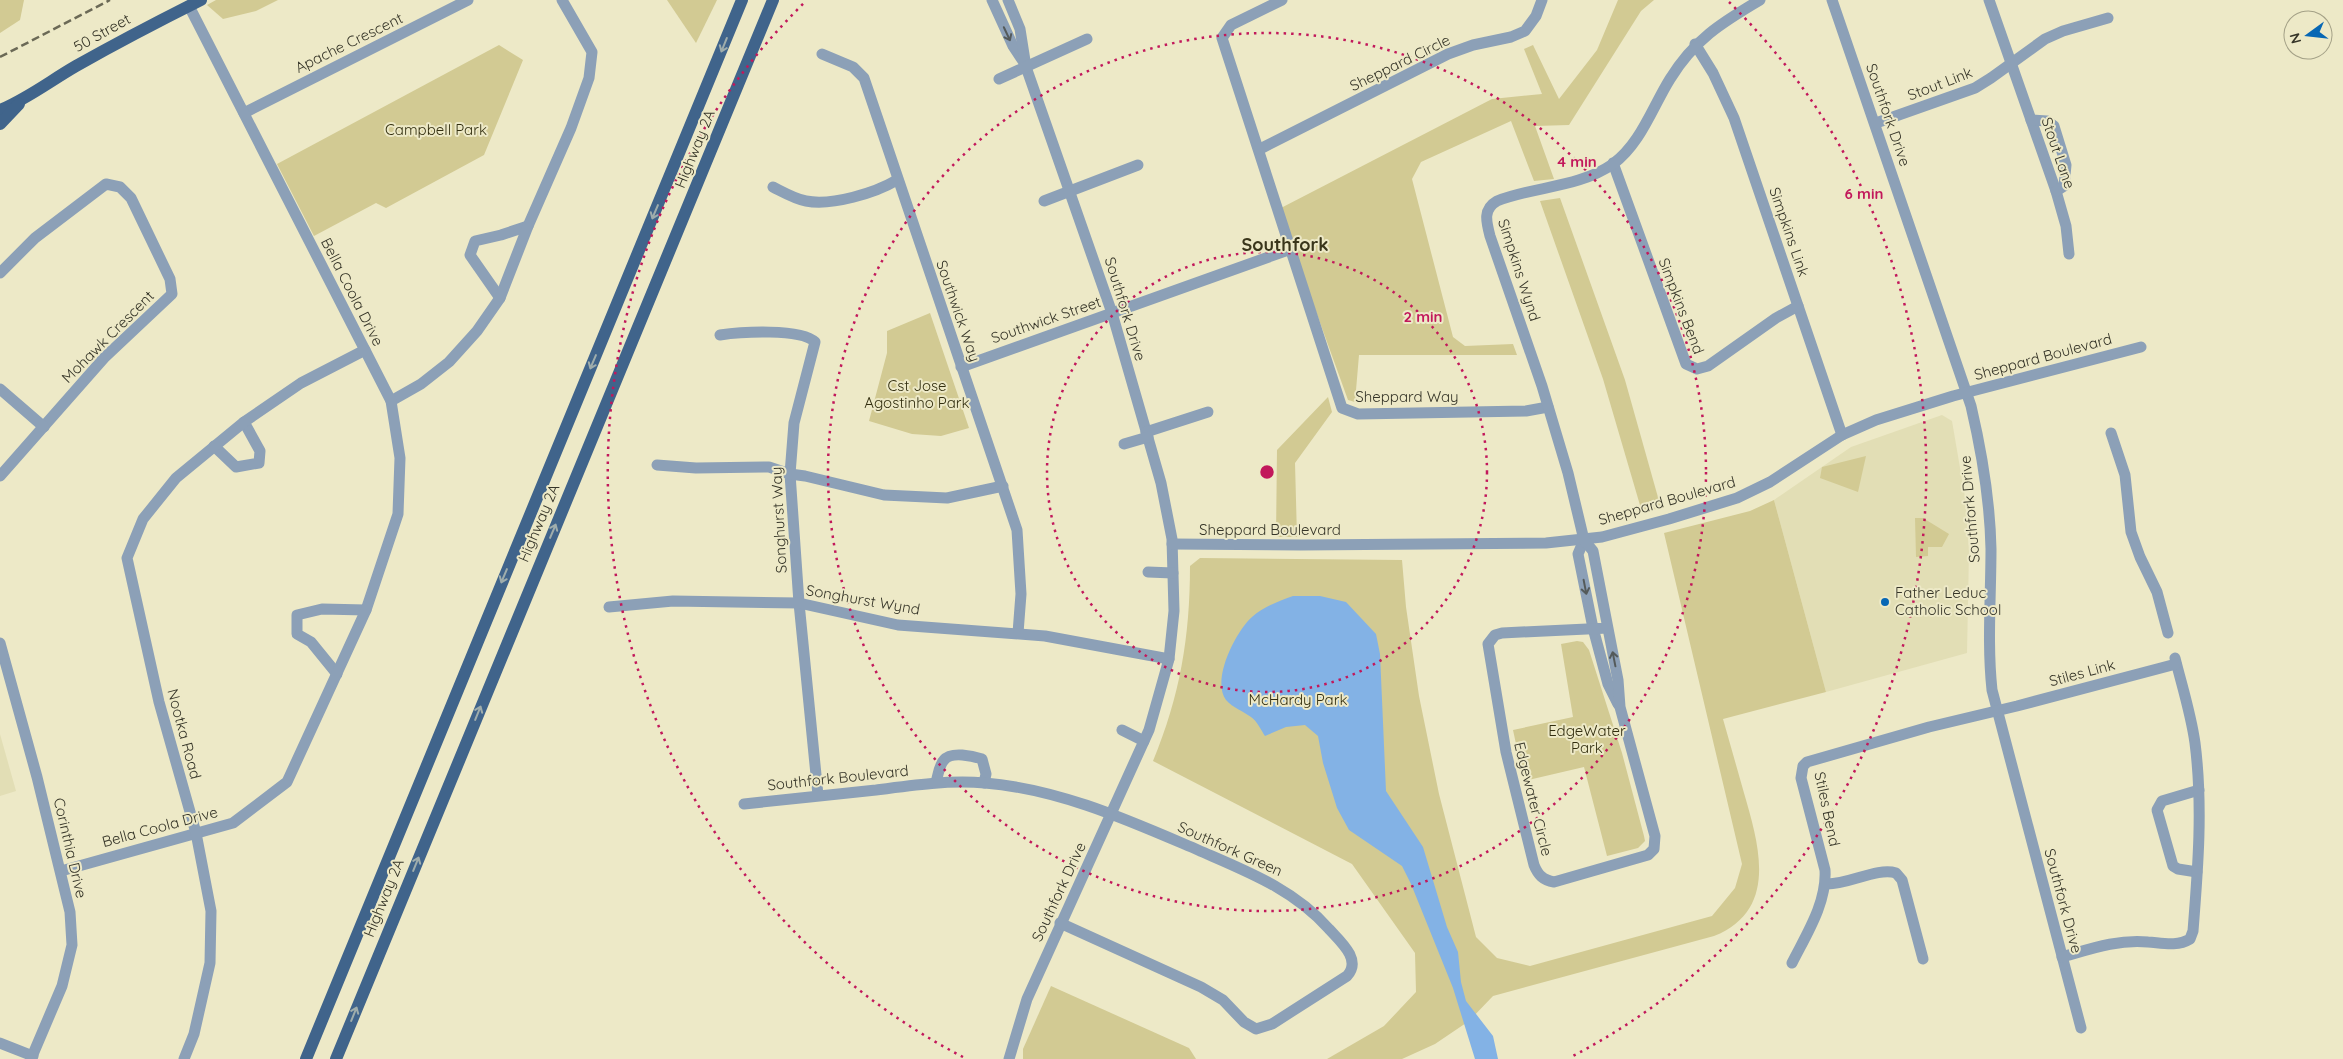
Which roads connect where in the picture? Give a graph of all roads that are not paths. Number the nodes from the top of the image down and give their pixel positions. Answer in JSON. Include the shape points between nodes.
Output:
{"nodes":[{"id":1,"x":201,"y":0,"type":"edge"},
{"id":2,"x":468,"y":0,"type":"edge"},
{"id":3,"x":562,"y":0,"type":"edge"},
{"id":4,"x":742,"y":0,"type":"edge"},
{"id":5,"x":773,"y":0,"type":"edge"},
{"id":6,"x":992,"y":0,"type":"edge"},
{"id":7,"x":1008,"y":0,"type":"edge"},
{"id":8,"x":1282,"y":0,"type":"edge"},
{"id":9,"x":1542,"y":0,"type":"edge"},
{"id":10,"x":1760,"y":0,"type":"edge"},
{"id":11,"x":1832,"y":0,"type":"edge"},
{"id":12,"x":1989,"y":0,"type":"edge"},
{"id":13,"x":188,"y":6,"type":"junction"},
{"id":14,"x":2108,"y":18,"type":"dead end"},
{"id":15,"x":1087,"y":39,"type":"dead end"},
{"id":16,"x":1695,"y":44,"type":"junction"},
{"id":17,"x":822,"y":54,"type":"dead end"},
{"id":18,"x":2011,"y":64,"type":"junction"},
{"id":19,"x":1026,"y":67,"type":"junction"},
{"id":20,"x":999,"y":79,"type":"dead end"},
{"id":21,"x":22,"y":101,"type":"junction"},
{"id":22,"x":0,"y":110,"type":"edge"},
{"id":23,"x":244,"y":113,"type":"junction"},
{"id":24,"x":2031,"y":120,"type":"junction"},
{"id":25,"x":0,"y":124,"type":"edge"},
{"id":26,"x":1876,"y":124,"type":"junction"},
{"id":27,"x":1260,"y":149,"type":"junction"},
{"id":28,"x":1613,"y":163,"type":"junction"},
{"id":29,"x":1138,"y":165,"type":"dead end"},
{"id":30,"x":898,"y":180,"type":"junction"},
{"id":31,"x":773,"y":187,"type":"dead end"},
{"id":32,"x":1070,"y":191,"type":"junction"},
{"id":33,"x":2056,"y":191,"type":"junction"},
{"id":34,"x":1044,"y":201,"type":"dead end"},
{"id":35,"x":528,"y":226,"type":"junction"},
{"id":36,"x":1292,"y":249,"type":"junction"},
{"id":37,"x":2069,"y":254,"type":"dead end"},
{"id":38,"x":0,"y":273,"type":"edge"},
{"id":39,"x":500,"y":298,"type":"junction"},
{"id":40,"x":1798,"y":306,"type":"junction"},
{"id":41,"x":1112,"y":313,"type":"junction"},
{"id":42,"x":720,"y":335,"type":"dead end"},
{"id":43,"x":2141,"y":347,"type":"dead end"},
{"id":44,"x":365,"y":350,"type":"junction"},
{"id":45,"x":961,"y":367,"type":"junction"},
{"id":46,"x":0,"y":389,"type":"edge"},
{"id":47,"x":1967,"y":393,"type":"junction"},
{"id":48,"x":391,"y":401,"type":"junction"},
{"id":49,"x":1548,"y":407,"type":"junction"},
{"id":50,"x":1208,"y":412,"type":"dead end"},
{"id":51,"x":244,"y":422,"type":"junction"},
{"id":52,"x":44,"y":427,"type":"junction"},
{"id":53,"x":2111,"y":433,"type":"dead end"},
{"id":54,"x":1147,"y":434,"type":"junction"},
{"id":55,"x":1842,"y":435,"type":"junction"},
{"id":56,"x":1124,"y":444,"type":"dead end"},
{"id":57,"x":214,"y":446,"type":"junction"},
{"id":58,"x":657,"y":465,"type":"dead end"},
{"id":59,"x":790,"y":474,"type":"junction"},
{"id":60,"x":0,"y":476,"type":"edge"},
{"id":61,"x":1003,"y":486,"type":"junction"},
{"id":62,"x":1584,"y":540,"type":"junction"},
{"id":63,"x":1172,"y":544,"type":"junction"},
{"id":64,"x":1148,"y":572,"type":"dead end"},
{"id":65,"x":1173,"y":573,"type":"junction"},
{"id":66,"x":799,"y":603,"type":"junction"},
{"id":67,"x":609,"y":607,"type":"dead end"},
{"id":68,"x":366,"y":610,"type":"junction"},
{"id":69,"x":1593,"y":628,"type":"junction"},
{"id":70,"x":1608,"y":628,"type":"junction"},
{"id":71,"x":1018,"y":632,"type":"junction"},
{"id":72,"x":2168,"y":633,"type":"dead end"},
{"id":73,"x":0,"y":643,"type":"edge"},
{"id":74,"x":1169,"y":659,"type":"junction"},
{"id":75,"x":337,"y":674,"type":"junction"},
{"id":76,"x":1620,"y":707,"type":"junction"},
{"id":77,"x":1996,"y":711,"type":"junction"},
{"id":78,"x":1122,"y":730,"type":"dead end"},
{"id":79,"x":1144,"y":741,"type":"junction"},
{"id":80,"x":936,"y":782,"type":"junction"},
{"id":81,"x":984,"y":783,"type":"junction"},
{"id":82,"x":2199,"y":790,"type":"junction"},
{"id":83,"x":818,"y":795,"type":"junction"},
{"id":84,"x":744,"y":804,"type":"dead end"},
{"id":85,"x":1112,"y":813,"type":"junction"},
{"id":86,"x":196,"y":833,"type":"junction"},
{"id":87,"x":61,"y":870,"type":"junction"},
{"id":88,"x":2197,"y":872,"type":"junction"},
{"id":89,"x":1826,"y":884,"type":"junction"},
{"id":90,"x":1060,"y":923,"type":"junction"},
{"id":91,"x":2062,"y":957,"type":"junction"},
{"id":92,"x":1923,"y":959,"type":"dead end"},
{"id":93,"x":1792,"y":964,"type":"dead end"},
{"id":94,"x":2081,"y":1028,"type":"dead end"},
{"id":95,"x":0,"y":1044,"type":"edge"},
{"id":96,"x":32,"y":1058,"type":"edge"},
{"id":97,"x":184,"y":1059,"type":"edge"},
{"id":98,"x":306,"y":1059,"type":"edge"},
{"id":99,"x":336,"y":1059,"type":"edge"},
{"id":100,"x":1010,"y":1059,"type":"edge"}],
"edges":[{"from":1,"to":13,"type":"main road","name":"50 Street"},
{"from":2,"to":23,"type":"street","name":"Apache Crescent"},
{"from":3,"to":35,"type":"street","via":[[592,52],[590,78]]},
{"from":4,"to":98,"type":"main road","name":"Highway 2A","one_way":true},
{"from":99,"to":5,"type":"main road","name":"Highway 2A","one_way":true},
{"from":6,"to":19,"type":"street","name":"Southfork Drive","one_way":true},
{"from":7,"to":19,"type":"street","name":"Southfork Drive","via":[[1020,29]]},
{"from":8,"to":27,"type":"street","via":[[1231,25],[1222,38]]},
{"from":9,"to":27,"type":"street","name":"Sheppard Circle","via":[[1530,25],[1519,35],[1448,54]]},
{"from":10,"to":16,"type":"street","name":"Simpkins Wynd","via":[[1714,28]]},
{"from":11,"to":26,"type":"street","name":"Southfork Drive"},
{"from":12,"to":18,"type":"street","name":"Stout Lane"},
{"from":13,"to":21,"type":"main road","name":"50 Street","via":[[65,72]]},
{"from":13,"to":23,"type":"street","name":"Bella Coola Drive"},
{"from":14,"to":18,"type":"street","name":"Stout Link","via":[[2054,35]]},
{"from":15,"to":19,"type":"street"},
{"from":16,"to":28,"type":"street","name":"Simpkins Wynd","via":[[1669,80],[1635,140]]},
{"from":16,"to":40,"type":"street","name":"Simpkins Link","via":[[1734,118]]},
{"from":17,"to":30,"type":"street","name":"Southwick Way","via":[[853,67],[864,78]]},
{"from":18,"to":24,"type":"street","name":"Stout Lane"},
{"from":18,"to":26,"type":"street","name":"Stout Link","via":[[1975,88]]},
{"from":19,"to":20,"type":"street"},
{"from":19,"to":32,"type":"street","name":"Southfork Drive"},
{"from":21,"to":22,"type":"main road","name":"50 Street"},
{"from":21,"to":25,"type":"main road","name":"50 Street"},
{"from":23,"to":44,"type":"street","name":"Bella Coola Drive"},
{"from":24,"to":33,"type":"street","name":"Stout Lane"},
{"from":24,"to":33,"type":"street","via":[[2047,121],[2054,126],[2067,172],[2064,186]]},
{"from":26,"to":47,"type":"street","name":"Southfork Drive"},
{"from":27,"to":36,"type":"street"},
{"from":28,"to":40,"type":"street","name":"Simpkins Bend","via":[[1686,364],[1697,368],[1708,366]]},
{"from":28,"to":49,"type":"street","name":"Simpkins Wynd","via":[[1570,183],[1497,200],[1488,208],[1486,215],[1490,236]]},
{"from":29,"to":32,"type":"street"},
{"from":30,"to":31,"type":"street","via":[[862,195],[828,202],[806,201]]},
{"from":30,"to":45,"type":"street","name":"Southwick Way"},
{"from":32,"to":34,"type":"street"},
{"from":32,"to":41,"type":"street","name":"Southfork Drive"},
{"from":33,"to":37,"type":"street","name":"Stout Lane","via":[[2066,226]]},
{"from":35,"to":39,"type":"street"},
{"from":35,"to":39,"type":"street","via":[[475,241],[470,255]]},
{"from":36,"to":41,"type":"street","name":"Southwick Street"},
{"from":36,"to":49,"type":"street","name":"Sheppard Way","via":[[1338,399],[1346,411],[1358,414],[1526,411]]},
{"from":38,"to":52,"type":"street","name":"Mohawk Crescent","via":[[35,238],[106,184],[120,187],[130,198],[170,279],[172,294],[104,358]]},
{"from":39,"to":48,"type":"street","via":[[477,331],[449,362]]},
{"from":40,"to":55,"type":"street","name":"Simpkins Link"},
{"from":41,"to":45,"type":"street","name":"Southwick Street"},
{"from":41,"to":54,"type":"street","name":"Southfork Drive"},
{"from":42,"to":59,"type":"street","name":"Songhurst Way","via":[[772,332],[810,337],[815,342],[794,423]]},
{"from":43,"to":47,"type":"street","name":"Sheppard Boulevard"},
{"from":44,"to":48,"type":"street","name":"Bella Coola Drive"},
{"from":44,"to":51,"type":"street","name":"Nootka Road","via":[[301,382]]},
{"from":45,"to":61,"type":"street","name":"Southwick Way"},
{"from":46,"to":52,"type":"street"},
{"from":47,"to":55,"type":"street","name":"Sheppard Boulevard","via":[[1903,411]]},
{"from":47,"to":77,"type":"street","name":"Southfork Drive","via":[[1982,459],[1989,517],[1989,656]]},
{"from":48,"to":68,"type":"street","name":"Bella Coola Drive","via":[[400,458],[398,514]]},
{"from":49,"to":62,"type":"street","name":"Simpkins Wynd"},
{"from":50,"to":54,"type":"street"},
{"from":51,"to":57,"type":"street","name":"Nootka Road"},
{"from":51,"to":57,"type":"street","via":[[260,451],[259,463],[236,467]]},
{"from":52,"to":60,"type":"street","name":"Mohawk Crescent"},
{"from":53,"to":72,"type":"street","via":[[2125,475],[2131,532],[2157,592]]},
{"from":54,"to":56,"type":"street"},
{"from":54,"to":63,"type":"street","name":"Southfork Drive","via":[[1166,502]]},
{"from":55,"to":62,"type":"street","name":"Sheppard Boulevard","via":[[1770,482],[1737,498],[1660,522]]},
{"from":57,"to":86,"type":"street","name":"Nootka Road","via":[[176,478],[143,518],[127,558],[159,702]]},
{"from":58,"to":59,"type":"street","via":[[769,467]]},
{"from":59,"to":61,"type":"street","via":[[893,496],[947,498]]},
{"from":59,"to":66,"type":"street","name":"Songhurst Way"},
{"from":61,"to":71,"type":"street","name":"Southwick Way","via":[[1017,530],[1020,559]]},
{"from":62,"to":63,"type":"street","name":"Sheppard Boulevard","via":[[1302,546]]},
{"from":62,"to":69,"type":"street","one_way":true,"via":[[1578,554]]},
{"from":62,"to":70,"type":"street","via":[[1593,551]]},
{"from":63,"to":65,"type":"street","name":"Southfork Drive"},
{"from":64,"to":65,"type":"street"},
{"from":65,"to":74,"type":"street","name":"Southfork Drive","via":[[1173,628]]},
{"from":66,"to":67,"type":"street","name":"Songhurst Wynd","via":[[673,601]]},
{"from":66,"to":71,"type":"street","name":"Songhurst Wynd","via":[[898,625]]},
{"from":66,"to":83,"type":"street","name":"Songhurst Way"},
{"from":68,"to":75,"type":"street","name":"Bella Coola Drive"},
{"from":68,"to":75,"type":"street","via":[[322,608],[297,615],[297,634],[311,642]]},
{"from":69,"to":70,"type":"street","name":"Edgewater Circle"},
{"from":69,"to":76,"type":"street","via":[[1608,684]]},
{"from":69,"to":76,"type":"street","name":"Edgewater Circle","via":[[1502,633],[1488,644],[1506,752],[1534,865],[1543,878],[1554,882],[1642,858],[1654,849],[1655,836]]},
{"from":76,"to":70,"type":"street","one_way":true},
{"from":71,"to":74,"type":"street","name":"Songhurst Wynd"},
{"from":73,"to":87,"type":"street","name":"Corinthia Drive"},
{"from":74,"to":79,"type":"street","name":"Southfork Drive"},
{"from":75,"to":86,"type":"street","name":"Bella Coola Drive","via":[[287,782],[233,823]]},
{"from":77,"to":82,"type":"street","name":"Stiles Link","via":[[2175,660],[2192,727]]},
{"from":77,"to":89,"type":"street","name":"Stiles Bend","via":[[1929,727],[1807,762],[1803,766],[1801,778]]},
{"from":77,"to":91,"type":"street","name":"Southfork Drive"},
{"from":78,"to":79,"type":"street"},
{"from":79,"to":85,"type":"street","name":"Southfork Drive"},
{"from":80,"to":81,"type":"street","name":"Southfork Boulevard"},
{"from":80,"to":81,"type":"street","via":[[943,760],[961,755],[982,759],[986,774]]},
{"from":80,"to":83,"type":"street","name":"Southfork Boulevard"},
{"from":81,"to":85,"type":"street","name":"Southfork Boulevard","via":[[1047,794]]},
{"from":82,"to":88,"type":"street"},
{"from":82,"to":88,"type":"street","via":[[2162,801],[2157,810],[2173,866]]},
{"from":83,"to":84,"type":"street","name":"Southfork Boulevard"},
{"from":85,"to":90,"type":"street","name":"Southfork Drive"},
{"from":85,"to":90,"type":"street","name":"Southfork Green","via":[[1290,894],[1320,918],[1344,946],[1351,956],[1351,971],[1272,1024],[1256,1029],[1244,1022],[1223,1000],[1201,986]]},
{"from":86,"to":87,"type":"street","name":"Bella Coola Drive"},
{"from":86,"to":97,"type":"street","name":"Nootka Road","via":[[211,911],[210,963],[194,1034]]},
{"from":87,"to":96,"type":"street","name":"Corinthia Drive","via":[[70,912],[72,945],[62,986]]},
{"from":88,"to":91,"type":"street","via":[[2190,939],[2184,942],[2102,945]]},
{"from":89,"to":92,"type":"street","via":[[1896,873],[1902,880]]},
{"from":89,"to":93,"type":"street","name":"Stiles Bend"},
{"from":90,"to":100,"type":"street","name":"Southfork Drive","via":[[1027,999]]},
{"from":91,"to":94,"type":"street","name":"Southfork Drive"},
{"from":95,"to":96,"type":"street"}]}
